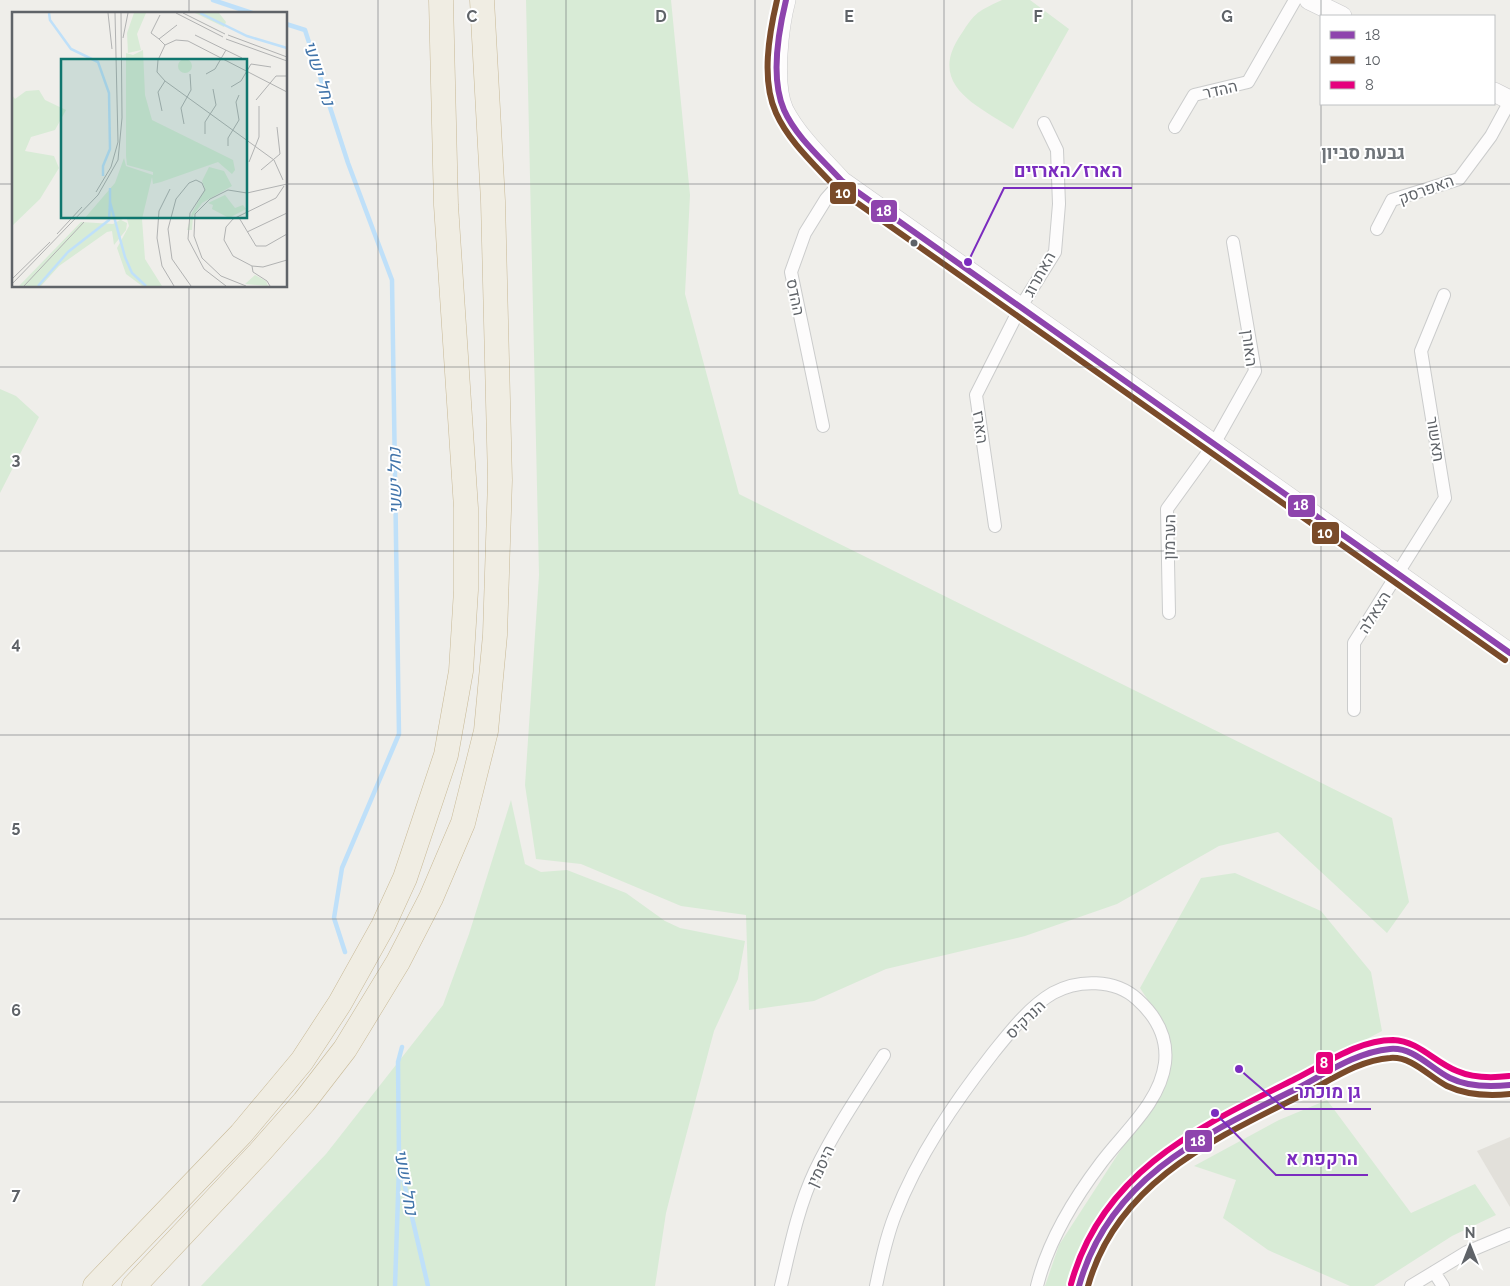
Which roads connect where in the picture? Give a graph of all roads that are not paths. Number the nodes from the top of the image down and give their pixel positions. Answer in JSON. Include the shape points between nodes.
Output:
{"nodes":[{"id":1,"x":424,"y":0,"type":"edge"},
{"id":2,"x":441,"y":0,"type":"edge"},
{"id":3,"x":482,"y":0,"type":"edge"},
{"id":4,"x":786,"y":0,"type":"edge"},
{"id":5,"x":1295,"y":0,"type":"edge"},
{"id":6,"x":1309,"y":0,"type":"edge"},
{"id":7,"x":1340,"y":15,"type":"edge"},
{"id":8,"x":1495,"y":93,"type":"edge"},
{"id":9,"x":1510,"y":101,"type":"edge"},
{"id":10,"x":1044,"y":123,"type":"dead end"},
{"id":11,"x":1175,"y":127,"type":"dead end"},
{"id":12,"x":842,"y":182,"type":"junction"},
{"id":13,"x":446,"y":205,"type":"junction"},
{"id":14,"x":1377,"y":229,"type":"dead end"},
{"id":15,"x":1233,"y":242,"type":"dead end"},
{"id":16,"x":1444,"y":295,"type":"dead end"},
{"id":17,"x":1020,"y":308,"type":"junction"},
{"id":18,"x":823,"y":426,"type":"dead end"},
{"id":19,"x":1214,"y":444,"type":"junction"},
{"id":20,"x":995,"y":526,"type":"dead end"},
{"id":21,"x":1398,"y":574,"type":"junction"},
{"id":22,"x":1169,"y":613,"type":"dead end"},
{"id":23,"x":1510,"y":654,"type":"edge"},
{"id":24,"x":1354,"y":710,"type":"dead end"},
{"id":25,"x":884,"y":1056,"type":"dead end"},
{"id":26,"x":1510,"y":1085,"type":"edge"},
{"id":27,"x":1510,"y":1234,"type":"edge"},
{"id":28,"x":1434,"y":1272,"type":"junction"},
{"id":29,"x":95,"y":1286,"type":"edge"},
{"id":30,"x":134,"y":1286,"type":"edge"},
{"id":31,"x":781,"y":1286,"type":"edge"},
{"id":32,"x":876,"y":1286,"type":"edge"},
{"id":33,"x":1037,"y":1286,"type":"edge"},
{"id":34,"x":1078,"y":1286,"type":"edge"},
{"id":35,"x":1411,"y":1286,"type":"edge"},
{"id":36,"x":1443,"y":1286,"type":"edge"}],
"edges":[{"from":1,"to":13,"type":"highway"},
{"from":2,"to":13,"type":"highway"},
{"from":3,"to":30,"type":"highway","via":[[493,201],[500,480],[495,635],[486,731],[463,823],[423,914],[346,1048],[259,1154]]},
{"from":4,"to":12,"type":"street","via":[[778,40],[778,77],[783,108],[801,137]]},
{"from":5,"to":11,"type":"street","name":"ההדר","via":[[1248,82],[1194,95]]},
{"from":6,"to":7,"type":"street"},
{"from":8,"to":9,"type":"street"},
{"from":9,"to":14,"type":"street","name":"האפרסק","via":[[1491,136],[1459,179],[1392,200]]},
{"from":10,"to":17,"type":"street","name":"האתרוג","via":[[1057,150],[1059,204],[1055,252]]},
{"from":12,"to":17,"type":"street"},
{"from":12,"to":18,"type":"street","name":"ההדס","via":[[826,199],[805,233],[790,272]]},
{"from":13,"to":29,"type":"highway","via":[[466,508],[461,671],[446,755],[405,878],[383,926],[340,1003],[302,1061],[241,1134]]},
{"from":15,"to":19,"type":"street","name":"האורן","via":[[1254,371]]},
{"from":16,"to":21,"type":"street","name":"תאשור","via":[[1421,351],[1445,498]]},
{"from":17,"to":19,"type":"street"},
{"from":17,"to":20,"type":"street","name":"הארז","via":[[976,395]]},
{"from":19,"to":21,"type":"street"},
{"from":19,"to":22,"type":"street","name":"הערמון","via":[[1167,510]]},
{"from":21,"to":23,"type":"street"},
{"from":21,"to":24,"type":"street","name":"הצאלה","via":[[1354,643]]},
{"from":25,"to":31,"type":"street","name":"היסמין","via":[[814,1172],[794,1230]]},
{"from":26,"to":34,"type":"street","via":[[1460,1082],[1404,1049],[1389,1049],[1354,1060],[1205,1134],[1152,1173],[1100,1234],[1088,1253]]},
{"from":27,"to":28,"type":"street","via":[[1467,1252]]},
{"from":28,"to":35,"type":"street"},
{"from":28,"to":36,"type":"street"},
{"from":32,"to":33,"type":"street","name":"הנרקיס","via":[[883,1250],[915,1172],[936,1133],[974,1078],[1011,1031],[1037,1005],[1054,992],[1097,982],[1131,994],[1156,1021],[1164,1039],[1163,1076],[1154,1097],[1078,1196],[1048,1250]]}]}
